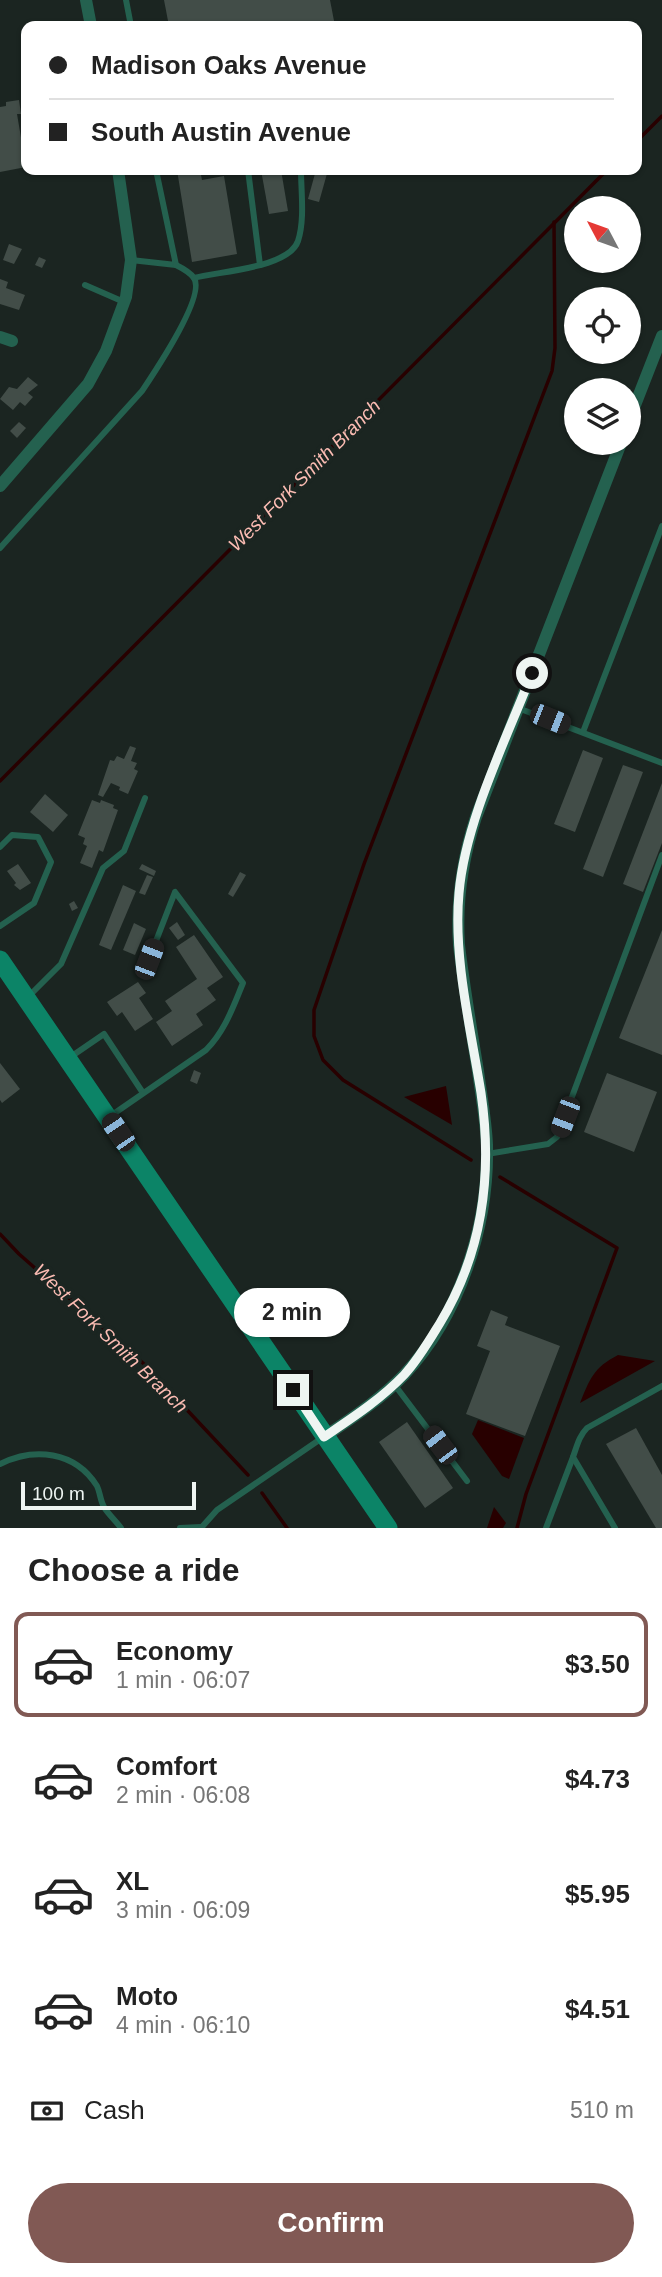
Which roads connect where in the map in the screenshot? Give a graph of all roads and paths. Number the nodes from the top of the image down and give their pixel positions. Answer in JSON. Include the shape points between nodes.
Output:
{"nodes":[{"id":1,"x":126,"y":0,"type":"edge"},
{"id":2,"x":86,"y":2,"type":"edge"},
{"id":3,"x":90,"y":21,"type":"edge"},
{"id":4,"x":130,"y":21,"type":"edge"},
{"id":5,"x":119,"y":175,"type":"edge"},
{"id":6,"x":157,"y":175,"type":"edge"},
{"id":7,"x":249,"y":175,"type":"edge"},
{"id":8,"x":301,"y":175,"type":"edge"},
{"id":9,"x":131,"y":260,"type":"junction"},
{"id":10,"x":176,"y":265,"type":"junction"},
{"id":11,"x":260,"y":265,"type":"junction"},
{"id":12,"x":194,"y":278,"type":"junction"},
{"id":13,"x":85,"y":285,"type":"dead end"},
{"id":14,"x":124,"y":302,"type":"junction"},
{"id":15,"x":662,"y":335,"type":"edge"},
{"id":16,"x":641,"y":389,"type":"edge"},
{"id":17,"x":616,"y":455,"type":"edge"},
{"id":18,"x":0,"y":486,"type":"edge"},
{"id":19,"x":662,"y":526,"type":"edge"},
{"id":20,"x":0,"y":548,"type":"edge"},
{"id":21,"x":518,"y":708,"type":"junction"},
{"id":22,"x":583,"y":732,"type":"junction"},
{"id":23,"x":662,"y":763,"type":"edge"},
{"id":24,"x":145,"y":798,"type":"dead end"},
{"id":25,"x":0,"y":847,"type":"edge"},
{"id":26,"x":662,"y":855,"type":"edge"},
{"id":27,"x":0,"y":926,"type":"edge"},
{"id":28,"x":149,"y":959,"type":"dead end"},
{"id":29,"x":0,"y":960,"type":"edge"},
{"id":30,"x":26,"y":998,"type":"junction"},
{"id":31,"x":68,"y":1059,"type":"junction"},
{"id":32,"x":144,"y":1093,"type":"junction"},
{"id":33,"x":108,"y":1118,"type":"junction"},
{"id":34,"x":487,"y":1154,"type":"junction"},
{"id":35,"x":394,"y":1384,"type":"junction"},
{"id":36,"x":662,"y":1386,"type":"edge"},
{"id":37,"x":324,"y":1437,"type":"junction"},
{"id":38,"x":573,"y":1457,"type":"junction"},
{"id":39,"x":0,"y":1464,"type":"edge"},
{"id":40,"x":467,"y":1481,"type":"dead end"},
{"id":41,"x":121,"y":1528,"type":"edge"},
{"id":42,"x":180,"y":1528,"type":"edge"},
{"id":43,"x":201,"y":1528,"type":"edge"},
{"id":44,"x":388,"y":1528,"type":"edge"},
{"id":45,"x":546,"y":1528,"type":"edge"},
{"id":46,"x":615,"y":1528,"type":"edge"}],
"edges":[{"from":1,"to":4,"type":"lane"},
{"from":2,"to":3,"type":"street"},
{"from":5,"to":9,"type":"street"},
{"from":6,"to":10,"type":"lane"},
{"from":7,"to":11,"type":"lane"},
{"from":8,"to":11,"type":"lane","via":[[298,242],[287,257]]},
{"from":9,"to":10,"type":"lane"},
{"from":9,"to":14,"type":"street"},
{"from":10,"to":12,"type":"lane"},
{"from":11,"to":12,"type":"lane"},
{"from":12,"to":20,"type":"lane","via":[[197,287],[186,318],[142,391]]},
{"from":13,"to":14,"type":"lane"},
{"from":14,"to":18,"type":"street","via":[[88,384]]},
{"from":15,"to":16,"type":"street"},
{"from":17,"to":21,"type":"street"},
{"from":19,"to":22,"type":"lane"},
{"from":21,"to":22,"type":"lane"},
{"from":21,"to":34,"type":"street","via":[[476,817],[458,894],[459,944]]},
{"from":22,"to":23,"type":"lane"},
{"from":24,"to":30,"type":"lane","via":[[124,851],[103,868],[61,964]]},
{"from":25,"to":27,"type":"lane","via":[[12,835],[38,836],[51,862],[34,903]]},
{"from":26,"to":34,"type":"lane","via":[[557,1137],[548,1143]]},
{"from":28,"to":32,"type":"lane","via":[[175,892],[243,983],[215,1041]]},
{"from":29,"to":30,"type":"main road"},
{"from":30,"to":31,"type":"main road"},
{"from":31,"to":32,"type":"lane","via":[[104,1034]]},
{"from":31,"to":33,"type":"main road"},
{"from":32,"to":33,"type":"lane"},
{"from":33,"to":37,"type":"main road"},
{"from":34,"to":35,"type":"street","via":[[477,1241],[461,1284],[419,1356]]},
{"from":35,"to":37,"type":"street"},
{"from":35,"to":40,"type":"lane"},
{"from":36,"to":38,"type":"lane","via":[[587,1428]]},
{"from":37,"to":43,"type":"lane","via":[[217,1510]]},
{"from":37,"to":44,"type":"main road"},
{"from":38,"to":45,"type":"lane"},
{"from":38,"to":46,"type":"lane"},
{"from":39,"to":41,"type":"lane","via":[[44,1452],[66,1459],[97,1487],[103,1506]]},
{"from":42,"to":43,"type":"lane"}]}
